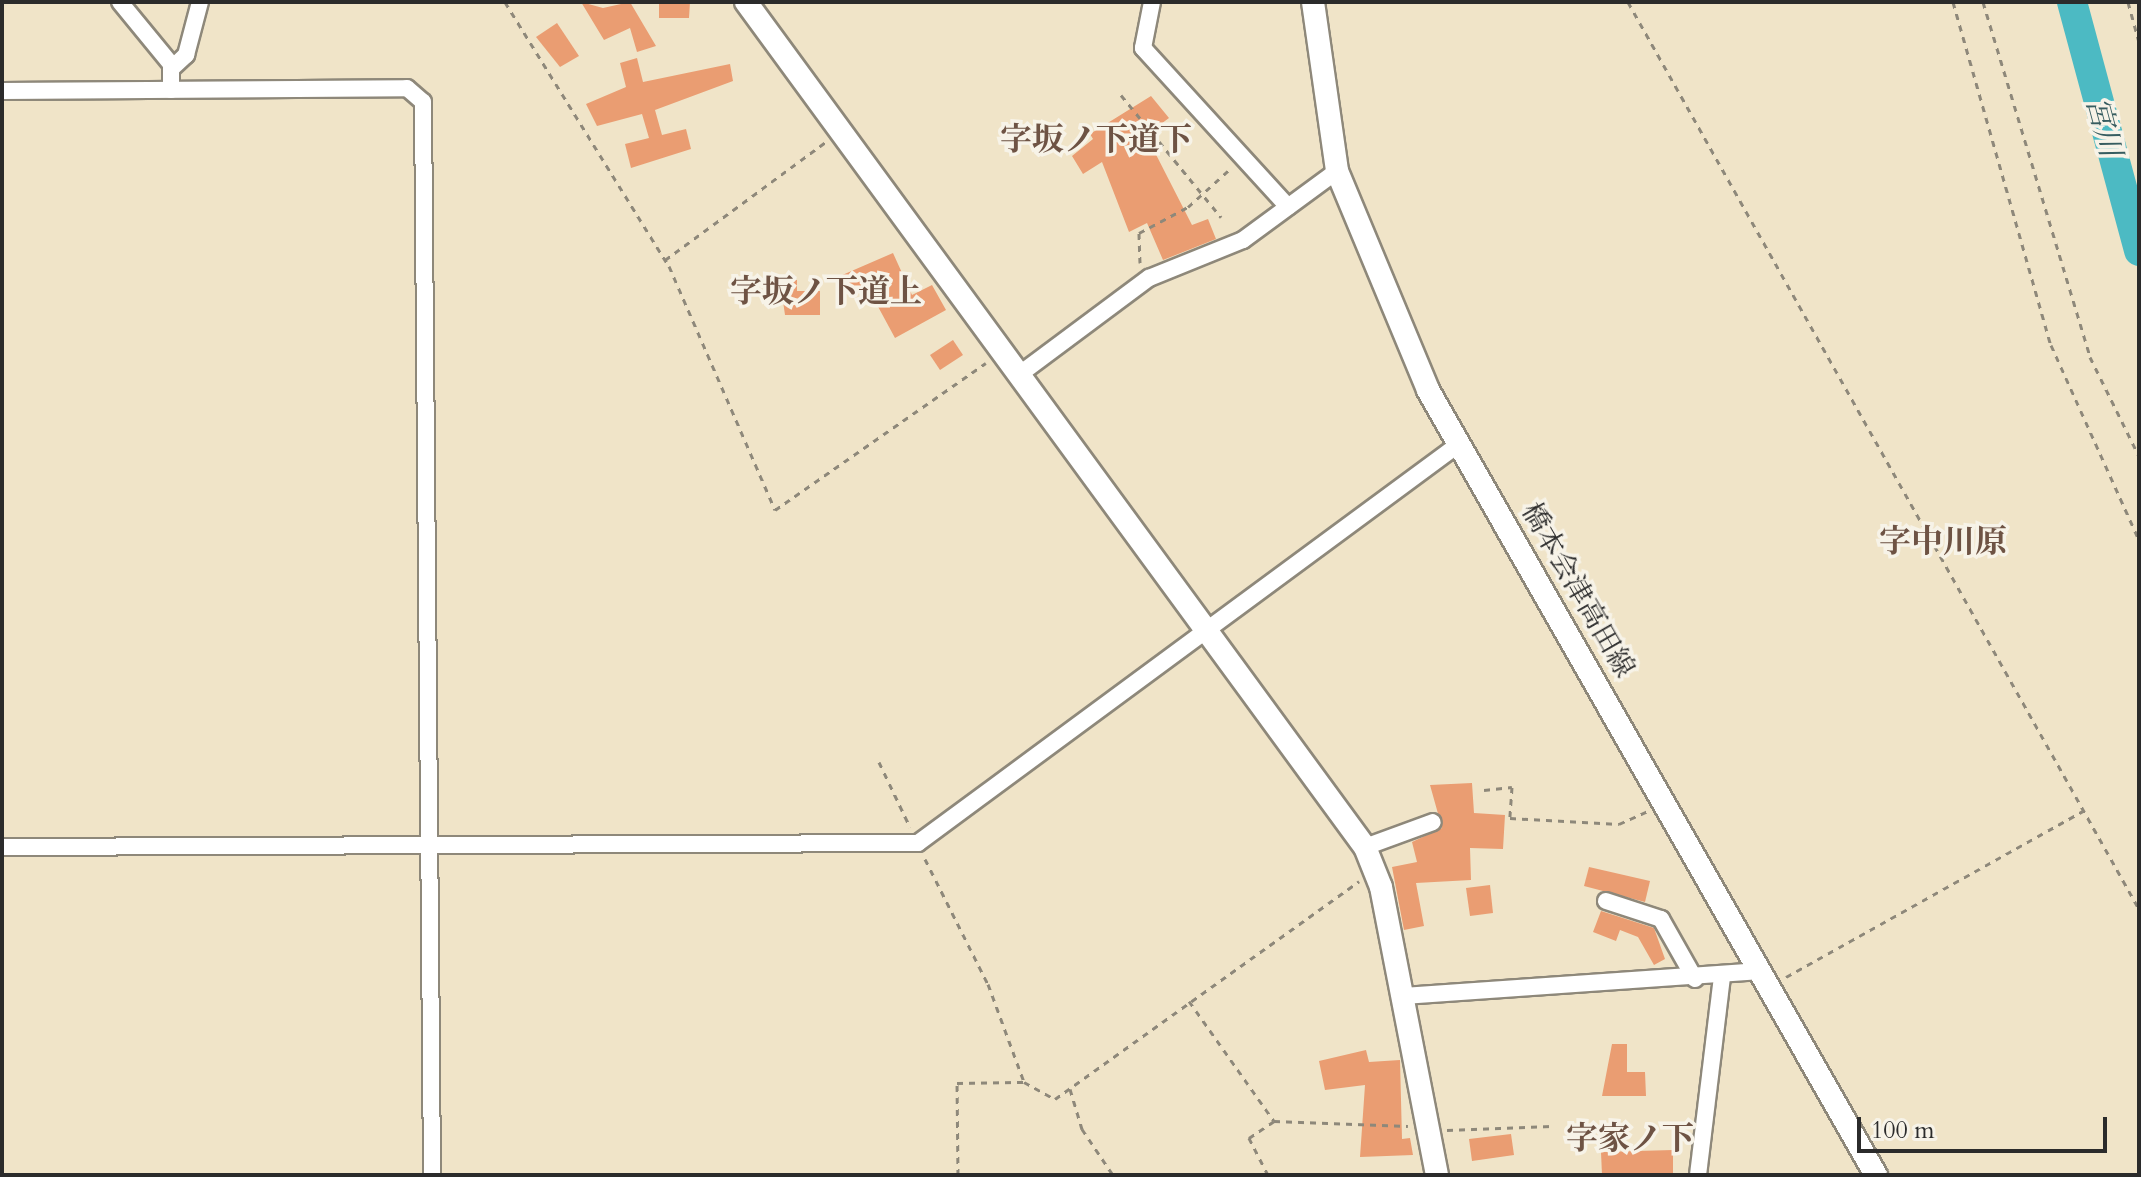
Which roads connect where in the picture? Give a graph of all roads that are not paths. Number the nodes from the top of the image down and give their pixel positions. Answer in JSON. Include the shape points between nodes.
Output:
{"nodes":[{"id":1,"x":120,"y":2,"type":"edge"},
{"id":2,"x":200,"y":2,"type":"edge"},
{"id":3,"x":746,"y":2,"type":"edge"},
{"id":4,"x":1152,"y":2,"type":"edge"},
{"id":5,"x":1313,"y":2,"type":"edge"},
{"id":6,"x":171,"y":69,"type":"junction"},
{"id":7,"x":171,"y":90,"type":"junction"},
{"id":8,"x":2,"y":91,"type":"edge"},
{"id":9,"x":1337,"y":171,"type":"junction"},
{"id":10,"x":1288,"y":207,"type":"junction"},
{"id":11,"x":1020,"y":374,"type":"junction"},
{"id":12,"x":1459,"y":444,"type":"junction"},
{"id":13,"x":1210,"y":632,"type":"junction"},
{"id":14,"x":1433,"y":822,"type":"dead end"},
{"id":15,"x":429,"y":844,"type":"junction"},
{"id":16,"x":2,"y":847,"type":"edge"},
{"id":17,"x":1365,"y":847,"type":"junction"},
{"id":18,"x":1606,"y":901,"type":"dead end"},
{"id":19,"x":1722,"y":977,"type":"junction"},
{"id":20,"x":1695,"y":979,"type":"junction"},
{"id":21,"x":1764,"y":979,"type":"junction"},
{"id":22,"x":1404,"y":996,"type":"junction"},
{"id":23,"x":432,"y":1175,"type":"edge"},
{"id":24,"x":1437,"y":1175,"type":"edge"},
{"id":25,"x":1698,"y":1175,"type":"edge"},
{"id":26,"x":1876,"y":1175,"type":"edge"}],
"edges":[{"from":1,"to":6,"type":"street"},
{"from":2,"to":6,"type":"street","via":[[186,55]]},
{"from":3,"to":11,"type":"street"},
{"from":4,"to":10,"type":"street","via":[[1143,48]]},
{"from":5,"to":9,"type":"street","name":"橋本会津高田線"},
{"from":6,"to":7,"type":"street"},
{"from":7,"to":8,"type":"street"},
{"from":7,"to":15,"type":"street","via":[[407,88],[423,102]]},
{"from":9,"to":10,"type":"street"},
{"from":9,"to":12,"type":"street","name":"橋本会津高田線","via":[[1428,390]]},
{"from":10,"to":11,"type":"street","via":[[1243,240],[1145,281]]},
{"from":11,"to":13,"type":"street"},
{"from":12,"to":13,"type":"street"},
{"from":12,"to":21,"type":"street","name":"橋本会津高田線"},
{"from":13,"to":15,"type":"street","via":[[918,843]]},
{"from":13,"to":17,"type":"street"},
{"from":14,"to":17,"type":"street"},
{"from":15,"to":16,"type":"street"},
{"from":15,"to":23,"type":"street"},
{"from":17,"to":22,"type":"street","via":[[1375,869]]},
{"from":18,"to":20,"type":"street","via":[[1661,919]]},
{"from":19,"to":20,"type":"street"},
{"from":19,"to":21,"type":"street"},
{"from":19,"to":25,"type":"street"},
{"from":20,"to":22,"type":"street"},
{"from":21,"to":26,"type":"street","name":"橋本会津高田線"},
{"from":22,"to":24,"type":"street"}]}
